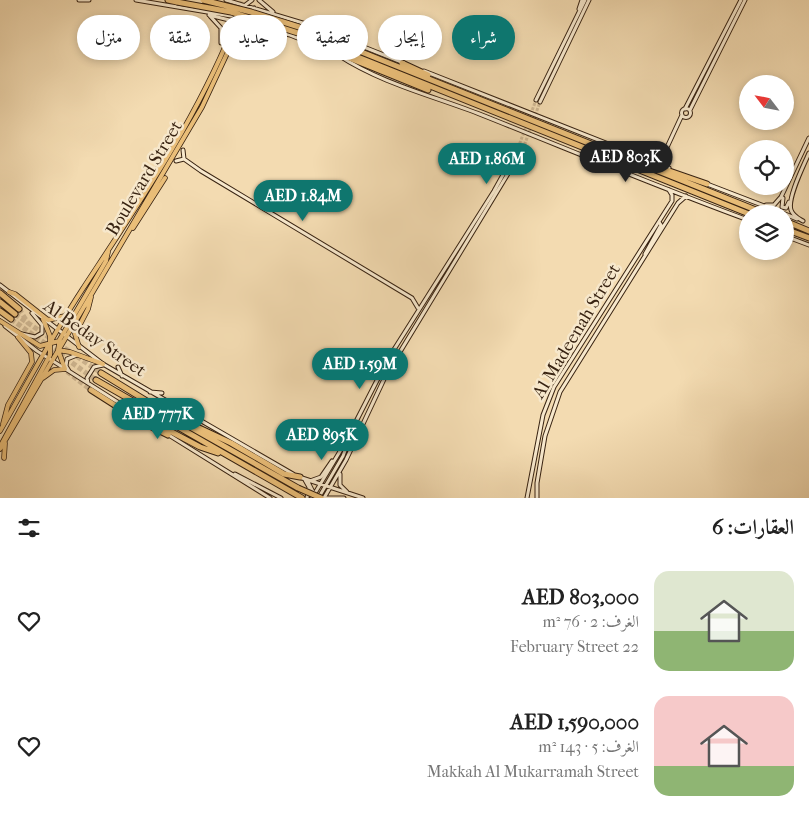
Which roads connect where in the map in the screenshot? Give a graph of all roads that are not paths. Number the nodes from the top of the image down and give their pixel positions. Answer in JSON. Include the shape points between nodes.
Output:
{"nodes":[{"id":1,"x":79,"y":0,"type":"edge"},
{"id":2,"x":89,"y":0,"type":"edge"},
{"id":3,"x":136,"y":0,"type":"edge"},
{"id":4,"x":168,"y":0,"type":"edge"},
{"id":5,"x":202,"y":0,"type":"edge"},
{"id":6,"x":226,"y":0,"type":"edge"},
{"id":7,"x":252,"y":0,"type":"edge"},
{"id":8,"x":259,"y":0,"type":"edge"},
{"id":9,"x":584,"y":0,"type":"edge"},
{"id":10,"x":590,"y":0,"type":"edge"},
{"id":11,"x":743,"y":0,"type":"edge"},
{"id":12,"x":231,"y":1,"type":"edge"},
{"id":13,"x":238,"y":2,"type":"edge"},
{"id":14,"x":247,"y":5,"type":"junction"},
{"id":15,"x":255,"y":8,"type":"junction"},
{"id":16,"x":203,"y":11,"type":"junction"},
{"id":17,"x":240,"y":13,"type":"junction"},
{"id":18,"x":272,"y":14,"type":"junction"},
{"id":19,"x":208,"y":15,"type":"edge"},
{"id":20,"x":222,"y":15,"type":"edge"},
{"id":21,"x":228,"y":15,"type":"edge"},
{"id":22,"x":231,"y":15,"type":"edge"},
{"id":23,"x":246,"y":15,"type":"edge"},
{"id":24,"x":277,"y":15,"type":"joint"},
{"id":25,"x":210,"y":17,"type":"edge"},
{"id":26,"x":287,"y":18,"type":"edge"},
{"id":27,"x":220,"y":27,"type":"edge"},
{"id":28,"x":297,"y":29,"type":"edge"},
{"id":29,"x":297,"y":29,"type":"edge"},
{"id":30,"x":220,"y":56,"type":"edge"},
{"id":31,"x":368,"y":57,"type":"edge"},
{"id":32,"x":224,"y":60,"type":"edge"},
{"id":33,"x":346,"y":60,"type":"edge"},
{"id":34,"x":353,"y":60,"type":"edge"},
{"id":35,"x":368,"y":60,"type":"edge"},
{"id":36,"x":402,"y":62,"type":"junction"},
{"id":37,"x":450,"y":88,"type":"junction"},
{"id":38,"x":450,"y":95,"type":"junction"},
{"id":39,"x":685,"y":109,"type":"junction"},
{"id":40,"x":690,"y":110,"type":"junction"},
{"id":41,"x":683,"y":116,"type":"junction"},
{"id":42,"x":809,"y":138,"type":"edge"},
{"id":43,"x":518,"y":148,"type":"tunnel mouth"},
{"id":44,"x":523,"y":149,"type":"tunnel mouth"},
{"id":45,"x":666,"y":149,"type":"junction"},
{"id":46,"x":182,"y":150,"type":"dead end"},
{"id":47,"x":809,"y":153,"type":"edge"},
{"id":48,"x":622,"y":155,"type":"junction"},
{"id":49,"x":166,"y":158,"type":"junction"},
{"id":50,"x":184,"y":159,"type":"junction"},
{"id":51,"x":809,"y":160,"type":"edge"},
{"id":52,"x":176,"y":162,"type":"dead end"},
{"id":53,"x":653,"y":162,"type":"junction"},
{"id":54,"x":804,"y":164,"type":"junction"},
{"id":55,"x":664,"y":166,"type":"junction"},
{"id":56,"x":794,"y":174,"type":"edge"},
{"id":57,"x":165,"y":178,"type":"dead end"},
{"id":58,"x":707,"y":184,"type":"junction"},
{"id":59,"x":796,"y":184,"type":"junction"},
{"id":60,"x":668,"y":189,"type":"junction"},
{"id":61,"x":794,"y":190,"type":"edge"},
{"id":62,"x":782,"y":195,"type":"edge"},
{"id":63,"x":785,"y":195,"type":"edge"},
{"id":64,"x":792,"y":195,"type":"edge"},
{"id":65,"x":136,"y":196,"type":"dead end"},
{"id":66,"x":687,"y":196,"type":"junction"},
{"id":67,"x":760,"y":204,"type":"joint"},
{"id":68,"x":743,"y":205,"type":"edge"},
{"id":69,"x":739,"y":210,"type":"edge"},
{"id":70,"x":739,"y":216,"type":"edge"},
{"id":71,"x":794,"y":218,"type":"edge"},
{"id":72,"x":803,"y":221,"type":"junction"},
{"id":73,"x":659,"y":222,"type":"junction"},
{"id":74,"x":809,"y":223,"type":"edge"},
{"id":75,"x":794,"y":225,"type":"edge"},
{"id":76,"x":809,"y":231,"type":"edge"},
{"id":77,"x":794,"y":232,"type":"edge"},
{"id":78,"x":125,"y":237,"type":"junction"},
{"id":79,"x":809,"y":238,"type":"edge"},
{"id":80,"x":794,"y":239,"type":"edge"},
{"id":81,"x":809,"y":245,"type":"edge"},
{"id":82,"x":108,"y":251,"type":"junction"},
{"id":83,"x":643,"y":260,"type":"junction"},
{"id":84,"x":0,"y":285,"type":"edge"},
{"id":85,"x":9,"y":292,"type":"junction"},
{"id":86,"x":0,"y":293,"type":"edge"},
{"id":87,"x":91,"y":294,"type":"junction"},
{"id":88,"x":412,"y":298,"type":"junction"},
{"id":89,"x":425,"y":298,"type":"junction"},
{"id":90,"x":0,"y":302,"type":"edge"},
{"id":91,"x":25,"y":305,"type":"junction"},
{"id":92,"x":418,"y":308,"type":"junction"},
{"id":93,"x":19,"y":309,"type":"tunnel mouth"},
{"id":94,"x":0,"y":311,"type":"edge"},
{"id":95,"x":15,"y":314,"type":"tunnel mouth"},
{"id":96,"x":66,"y":315,"type":"junction"},
{"id":97,"x":11,"y":319,"type":"tunnel mouth"},
{"id":98,"x":43,"y":319,"type":"junction"},
{"id":99,"x":0,"y":321,"type":"edge"},
{"id":100,"x":58,"y":331,"type":"junction"},
{"id":101,"x":18,"y":335,"type":"junction"},
{"id":102,"x":64,"y":336,"type":"junction"},
{"id":103,"x":59,"y":341,"type":"junction"},
{"id":104,"x":51,"y":344,"type":"junction"},
{"id":105,"x":78,"y":347,"type":"junction"},
{"id":106,"x":58,"y":350,"type":"junction"},
{"id":107,"x":51,"y":352,"type":"junction"},
{"id":108,"x":80,"y":355,"type":"junction"},
{"id":109,"x":44,"y":356,"type":"junction"},
{"id":110,"x":50,"y":360,"type":"junction"},
{"id":111,"x":394,"y":362,"type":"junction"},
{"id":112,"x":103,"y":364,"type":"junction"},
{"id":113,"x":118,"y":367,"type":"dead end"},
{"id":114,"x":394,"y":368,"type":"dead end"},
{"id":115,"x":65,"y":369,"type":"junction"},
{"id":116,"x":70,"y":372,"type":"junction"},
{"id":117,"x":101,"y":373,"type":"tunnel mouth"},
{"id":118,"x":122,"y":376,"type":"junction"},
{"id":119,"x":96,"y":380,"type":"tunnel mouth"},
{"id":120,"x":40,"y":381,"type":"junction"},
{"id":121,"x":88,"y":383,"type":"junction"},
{"id":122,"x":91,"y":390,"type":"tunnel mouth"},
{"id":123,"x":149,"y":392,"type":"junction"},
{"id":124,"x":162,"y":393,"type":"dead end"},
{"id":125,"x":123,"y":406,"type":"junction"},
{"id":126,"x":176,"y":419,"type":"junction"},
{"id":127,"x":214,"y":422,"type":"dead end"},
{"id":128,"x":205,"y":423,"type":"junction"},
{"id":129,"x":3,"y":426,"type":"junction"},
{"id":130,"x":352,"y":428,"type":"junction"},
{"id":131,"x":0,"y":431,"type":"edge"},
{"id":132,"x":168,"y":435,"type":"junction"},
{"id":133,"x":241,"y":439,"type":"dead end"},
{"id":134,"x":5,"y":440,"type":"junction"},
{"id":135,"x":246,"y":446,"type":"junction"},
{"id":136,"x":0,"y":448,"type":"edge"},
{"id":137,"x":220,"y":453,"type":"junction"},
{"id":138,"x":339,"y":453,"type":"junction"},
{"id":139,"x":4,"y":458,"type":"dead end"},
{"id":140,"x":340,"y":472,"type":"junction"},
{"id":141,"x":232,"y":473,"type":"junction"},
{"id":142,"x":303,"y":478,"type":"junction"},
{"id":143,"x":310,"y":481,"type":"junction"},
{"id":144,"x":323,"y":486,"type":"junction"},
{"id":145,"x":330,"y":490,"type":"junction"},
{"id":146,"x":529,"y":491,"type":"junction"},
{"id":147,"x":354,"y":495,"type":"junction"},
{"id":148,"x":536,"y":496,"type":"edge"},
{"id":149,"x":318,"y":497,"type":"edge"},
{"id":150,"x":269,"y":498,"type":"edge"},
{"id":151,"x":281,"y":498,"type":"edge"},
{"id":152,"x":302,"y":498,"type":"edge"},
{"id":153,"x":308,"y":498,"type":"edge"},
{"id":154,"x":344,"y":498,"type":"edge"},
{"id":155,"x":363,"y":498,"type":"edge"},
{"id":156,"x":527,"y":498,"type":"edge"}],
"edges":[{"from":1,"to":2,"type":"main road"},
{"from":3,"to":16,"type":"main road"},
{"from":4,"to":28,"type":"highway","bridge":true},
{"from":5,"to":29,"type":"highway","bridge":true,"via":[[251,12]]},
{"from":6,"to":12,"type":"main road"},
{"from":7,"to":14,"type":"main road"},
{"from":8,"to":24,"type":"main road"},
{"from":9,"to":10,"type":"main road","via":[[538,101]]},
{"from":11,"to":39,"type":"main road"},
{"from":11,"to":40,"type":"main road"},
{"from":12,"to":13,"type":"main road"},
{"from":12,"to":17,"type":"main road"},
{"from":12,"to":21,"type":"main road","via":[[232,9]]},
{"from":13,"to":14,"type":"main road"},
{"from":13,"to":17,"type":"main road"},
{"from":14,"to":15,"type":"main road"},
{"from":14,"to":17,"type":"main road"},
{"from":15,"to":17,"type":"main road"},
{"from":15,"to":18,"type":"main road"},
{"from":16,"to":19,"type":"main road"},
{"from":16,"to":20,"type":"main road"},
{"from":17,"to":22,"type":"main road"},
{"from":18,"to":23,"type":"main road","via":[[251,11]]},
{"from":18,"to":24,"type":"main road"},
{"from":25,"to":27,"type":"main road"},
{"from":26,"to":36,"type":"main road"},
{"from":30,"to":49,"type":"main road","name":"Boulevard Street"},
{"from":31,"to":37,"type":"highway"},
{"from":32,"to":78,"type":"main road","name":"Boulevard Street","via":[[202,107]]},
{"from":33,"to":60,"type":"main road","via":[[393,83]]},
{"from":34,"to":38,"type":"highway","via":[[408,83]]},
{"from":35,"to":38,"type":"highway"},
{"from":36,"to":37,"type":"highway"},
{"from":36,"to":53,"type":"main road"},
{"from":37,"to":48,"type":"highway"},
{"from":38,"to":69,"type":"highway"},
{"from":39,"to":40,"type":"main road"},
{"from":39,"to":41,"type":"main road"},
{"from":40,"to":41,"type":"main road","via":[[690,116]]},
{"from":41,"to":45,"type":"main road"},
{"from":42,"to":56,"type":"main road"},
{"from":43,"to":89,"type":"main road"},
{"from":44,"to":111,"type":"main road"},
{"from":45,"to":53,"type":"main road"},
{"from":45,"to":55,"type":"main road","via":[[662,160]]},
{"from":46,"to":50,"type":"main road"},
{"from":47,"to":54,"type":"main road"},
{"from":48,"to":58,"type":"highway"},
{"from":48,"to":68,"type":"highway"},
{"from":49,"to":65,"type":"main road"},
{"from":49,"to":82,"type":"main road","name":"Boulevard Street"},
{"from":50,"to":52,"type":"main road"},
{"from":50,"to":88,"type":"main road"},
{"from":51,"to":54,"type":"main road"},
{"from":53,"to":55,"type":"main road"},
{"from":54,"to":59,"type":"main road"},
{"from":55,"to":58,"type":"main road"},
{"from":57,"to":78,"type":"main road"},
{"from":58,"to":67,"type":"main road"},
{"from":59,"to":61,"type":"main road"},
{"from":59,"to":72,"type":"main road","via":[[791,209]]},
{"from":60,"to":66,"type":"main road"},
{"from":60,"to":73,"type":"main road","name":"Al Madeenah Street","via":[[672,199]]},
{"from":62,"to":67,"type":"main road","via":[[776,204]]},
{"from":63,"to":64,"type":"main road","via":[[781,203],[783,208],[788,206]]},
{"from":66,"to":70,"type":"main road"},
{"from":66,"to":83,"type":"main road","name":"Al Madeenah Street","via":[[678,203]]},
{"from":71,"to":72,"type":"main road"},
{"from":72,"to":74,"type":"main road"},
{"from":73,"to":83,"type":"main road","via":[[661,225]]},
{"from":73,"to":146,"type":"main road","name":"Al Madeenah Street","via":[[554,387],[541,421]]},
{"from":75,"to":76,"type":"highway"},
{"from":77,"to":79,"type":"highway"},
{"from":78,"to":87,"type":"main road","name":"Boulevard Street"},
{"from":80,"to":81,"type":"main road"},
{"from":82,"to":96,"type":"main road","name":"Boulevard Street"},
{"from":82,"to":102,"type":"main road","via":[[106,261]]},
{"from":83,"to":148,"type":"main road","name":"Al Madeenah Street","via":[[556,401],[545,436]]},
{"from":84,"to":85,"type":"main road"},
{"from":85,"to":91,"type":"main road"},
{"from":85,"to":96,"type":"main road","via":[[48,320]]},
{"from":86,"to":93,"type":"highway"},
{"from":87,"to":102,"type":"main road","name":"Boulevard Street"},
{"from":87,"to":105,"type":"main road","via":[[89,306],[74,335]]},
{"from":88,"to":89,"type":"main road"},
{"from":88,"to":92,"type":"main road"},
{"from":89,"to":92,"type":"main road"},
{"from":90,"to":95,"type":"highway"},
{"from":91,"to":98,"type":"main road","name":"Al Beday Street"},
{"from":91,"to":101,"type":"main road","via":[[43,330],[36,338]]},
{"from":92,"to":130,"type":"main road","via":[[376,379]]},
{"from":94,"to":97,"type":"highway"},
{"from":96,"to":100,"type":"main road","name":"Boulevard Street"},
{"from":98,"to":100,"type":"main road","name":"Al Beday Street"},
{"from":98,"to":104,"type":"main road"},
{"from":99,"to":101,"type":"main road"},
{"from":100,"to":102,"type":"main road","name":"Al Beday Street"},
{"from":100,"to":104,"type":"main road","name":"Boulevard Street"},
{"from":101,"to":104,"type":"main road","via":[[40,346]]},
{"from":101,"to":109,"type":"main road"},
{"from":101,"to":129,"type":"main road","via":[[31,354],[32,362],[6,409]]},
{"from":102,"to":103,"type":"main road"},
{"from":102,"to":105,"type":"main road","name":"Al Beday Street"},
{"from":102,"to":106,"type":"main road"},
{"from":103,"to":104,"type":"main road"},
{"from":103,"to":106,"type":"main road"},
{"from":104,"to":107,"type":"main road"},
{"from":104,"to":109,"type":"main road","name":"Boulevard Street"},
{"from":105,"to":112,"type":"main road","name":"Al Beday Street"},
{"from":106,"to":107,"type":"main road"},
{"from":106,"to":108,"type":"main road"},
{"from":106,"to":110,"type":"main road"},
{"from":106,"to":115,"type":"main road"},
{"from":107,"to":109,"type":"main road"},
{"from":107,"to":110,"type":"main road"},
{"from":108,"to":112,"type":"main road"},
{"from":108,"to":116,"type":"main road","via":[[68,359],[66,366]]},
{"from":109,"to":110,"type":"main road"},
{"from":109,"to":129,"type":"main road","name":"Boulevard Street"},
{"from":110,"to":115,"type":"main road"},
{"from":110,"to":120,"type":"main road"},
{"from":110,"to":136,"type":"main road"},
{"from":111,"to":114,"type":"main road"},
{"from":111,"to":140,"type":"main road"},
{"from":112,"to":118,"type":"main road","name":"Al Beday Street"},
{"from":112,"to":121,"type":"main road","via":[[94,367]]},
{"from":113,"to":118,"type":"main road"},
{"from":115,"to":116,"type":"main road"},
{"from":115,"to":120,"type":"main road","via":[[54,370]]},
{"from":116,"to":121,"type":"main road"},
{"from":117,"to":126,"type":"highway","name":"Al Beday Street"},
{"from":118,"to":123,"type":"main road","name":"Al Beday Street"},
{"from":119,"to":137,"type":"highway","name":"Al Beday Street"},
{"from":120,"to":134,"type":"main road"},
{"from":121,"to":125,"type":"main road"},
{"from":122,"to":132,"type":"highway"},
{"from":123,"to":124,"type":"main road"},
{"from":123,"to":128,"type":"main road","name":"Al Beday Street"},
{"from":125,"to":132,"type":"main road"},
{"from":125,"to":137,"type":"highway","via":[[200,447]]},
{"from":126,"to":142,"type":"highway","via":[[194,424],[284,474]]},
{"from":126,"to":149,"type":"highway","name":"Al Beday Street","bridge":true},
{"from":127,"to":128,"type":"main road"},
{"from":128,"to":135,"type":"main road","name":"Al Beday Street"},
{"from":129,"to":131,"type":"main road"},
{"from":130,"to":138,"type":"main road"},
{"from":130,"to":144,"type":"main road","via":[[343,456]]},
{"from":132,"to":141,"type":"main road"},
{"from":133,"to":135,"type":"main road"},
{"from":134,"to":136,"type":"main road"},
{"from":134,"to":139,"type":"main road"},
{"from":135,"to":142,"type":"main road","name":"Al Beday Street"},
{"from":137,"to":152,"type":"highway","name":"Al Beday Street"},
{"from":138,"to":143,"type":"main road","via":[[321,477]]},
{"from":138,"to":144,"type":"main road"},
{"from":140,"to":145,"type":"main road"},
{"from":140,"to":147,"type":"main road","via":[[340,485]]},
{"from":141,"to":150,"type":"main road"},
{"from":141,"to":151,"type":"main road"},
{"from":142,"to":143,"type":"main road","name":"Al Beday Street"},
{"from":142,"to":149,"type":"main road"},
{"from":142,"to":153,"type":"main road","via":[[309,487]]},
{"from":143,"to":144,"type":"main road","name":"Al Beday Street"},
{"from":144,"to":145,"type":"main road","name":"Al Beday Street"},
{"from":144,"to":149,"type":"main road"},
{"from":145,"to":147,"type":"main road","name":"Al Beday Street"},
{"from":145,"to":149,"type":"main road"},
{"from":146,"to":148,"type":"main road","via":[[531,497]]},
{"from":146,"to":156,"type":"main road","name":"Al Madeenah Street"},
{"from":147,"to":155,"type":"main road","name":"Al Beday Street"},
{"from":149,"to":154,"type":"main road"}]}
